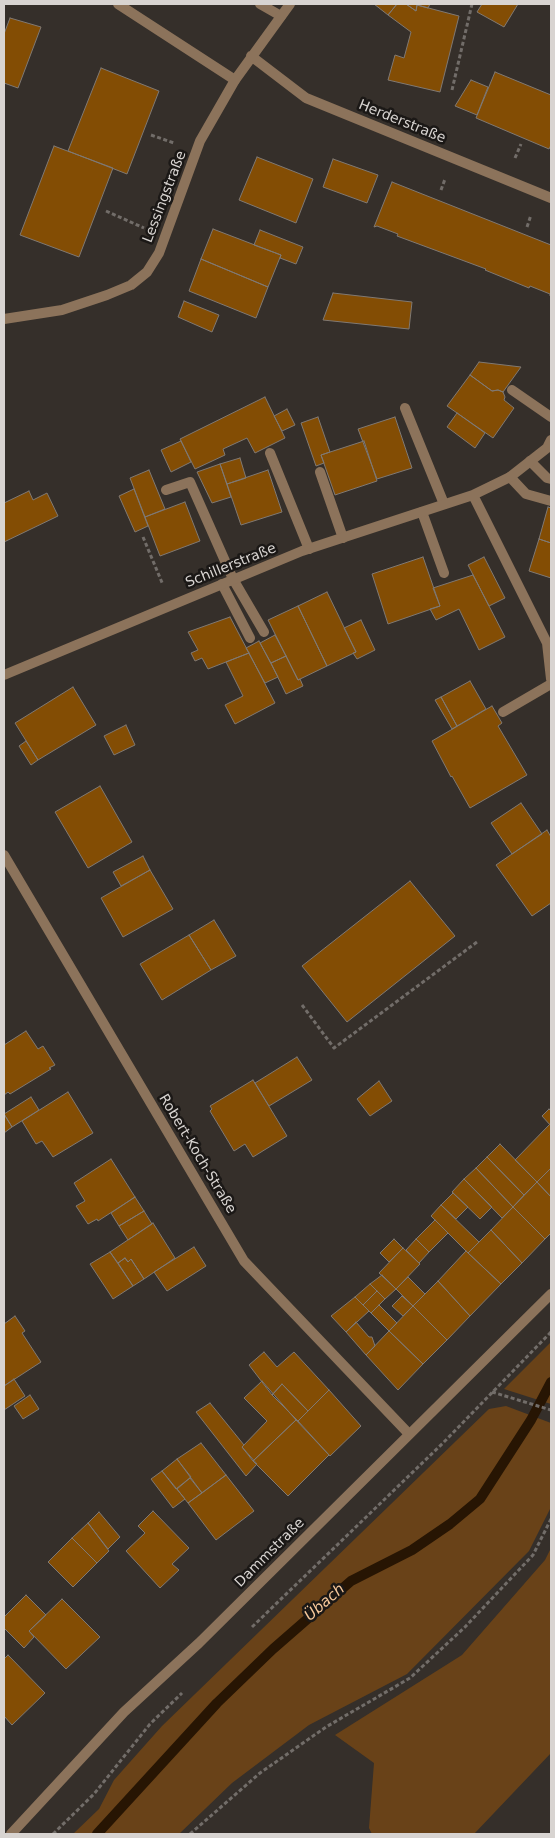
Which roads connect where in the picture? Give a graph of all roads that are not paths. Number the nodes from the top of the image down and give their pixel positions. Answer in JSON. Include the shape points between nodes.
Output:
{"nodes":[{"id":1,"x":118,"y":4,"type":"edge"},
{"id":2,"x":260,"y":4,"type":"edge"},
{"id":3,"x":290,"y":4,"type":"edge"},
{"id":4,"x":281,"y":16,"type":"junction"},
{"id":5,"x":251,"y":56,"type":"junction"},
{"id":6,"x":235,"y":80,"type":"junction"},
{"id":7,"x":551,"y":198,"type":"edge"},
{"id":8,"x":4,"y":319,"type":"edge"},
{"id":9,"x":512,"y":390,"type":"dead end"},
{"id":10,"x":405,"y":408,"type":"dead end"},
{"id":11,"x":551,"y":416,"type":"edge"},
{"id":12,"x":551,"y":440,"type":"edge"},
{"id":13,"x":270,"y":453,"type":"dead end"},
{"id":14,"x":530,"y":461,"type":"junction"},
{"id":15,"x":320,"y":472,"type":"dead end"},
{"id":16,"x":510,"y":478,"type":"junction"},
{"id":17,"x":551,"y":479,"type":"edge"},
{"id":18,"x":166,"y":490,"type":"dead end"},
{"id":19,"x":473,"y":495,"type":"junction"},
{"id":20,"x":551,"y":501,"type":"edge"},
{"id":21,"x":444,"y":504,"type":"junction"},
{"id":22,"x":422,"y":512,"type":"junction"},
{"id":23,"x":343,"y":538,"type":"junction"},
{"id":24,"x":309,"y":549,"type":"junction"},
{"id":25,"x":444,"y":573,"type":"dead end"},
{"id":26,"x":233,"y":580,"type":"junction"},
{"id":27,"x":222,"y":584,"type":"junction"},
{"id":28,"x":264,"y":632,"type":"dead end"},
{"id":29,"x":547,"y":632,"type":"edge"},
{"id":30,"x":250,"y":638,"type":"dead end"},
{"id":31,"x":4,"y":675,"type":"edge"},
{"id":32,"x":551,"y":679,"type":"edge"},
{"id":33,"x":551,"y":684,"type":"edge"},
{"id":34,"x":503,"y":712,"type":"dead end"},
{"id":35,"x":4,"y":855,"type":"edge"},
{"id":36,"x":551,"y":1294,"type":"edge"},
{"id":37,"x":409,"y":1434,"type":"junction"},
{"id":38,"x":11,"y":1834,"type":"edge"}],
"edges":[{"from":1,"to":6,"type":"street"},
{"from":2,"to":4,"type":"street"},
{"from":3,"to":4,"type":"street","name":"Lessingstraße"},
{"from":4,"to":5,"type":"street","name":"Lessingstraße"},
{"from":5,"to":6,"type":"street","name":"Lessingstraße"},
{"from":5,"to":7,"type":"street","name":"Herderstraße","via":[[306,98]]},
{"from":6,"to":8,"type":"street","name":"Lessingstraße","via":[[200,141],[159,253],[147,272],[132,285],[62,310]]},
{"from":9,"to":11,"type":"street"},
{"from":10,"to":21,"type":"street"},
{"from":12,"to":14,"type":"street","name":"Schillerstraße","via":[[547,448]]},
{"from":13,"to":24,"type":"street"},
{"from":14,"to":16,"type":"street","name":"Schillerstraße"},
{"from":14,"to":17,"type":"street"},
{"from":15,"to":23,"type":"street"},
{"from":16,"to":19,"type":"street","name":"Schillerstraße"},
{"from":16,"to":20,"type":"street","via":[[526,494]]},
{"from":18,"to":26,"type":"street","via":[[190,482]]},
{"from":19,"to":21,"type":"street","name":"Schillerstraße"},
{"from":19,"to":29,"type":"street"},
{"from":21,"to":22,"type":"street","name":"Schillerstraße"},
{"from":22,"to":23,"type":"street","name":"Schillerstraße"},
{"from":22,"to":25,"type":"street"},
{"from":23,"to":24,"type":"street","name":"Schillerstraße"},
{"from":24,"to":26,"type":"street","name":"Schillerstraße"},
{"from":26,"to":27,"type":"street","name":"Schillerstraße"},
{"from":26,"to":28,"type":"street"},
{"from":27,"to":30,"type":"street"},
{"from":27,"to":31,"type":"street","name":"Schillerstraße"},
{"from":29,"to":32,"type":"street"},
{"from":33,"to":34,"type":"street"},
{"from":35,"to":37,"type":"street","name":"Robert-Koch-Straße","via":[[244,1261]]},
{"from":36,"to":37,"type":"street","name":"Dammstraße"},
{"from":37,"to":38,"type":"street","name":"Dammstraße","via":[[199,1643],[124,1712]]}]}
